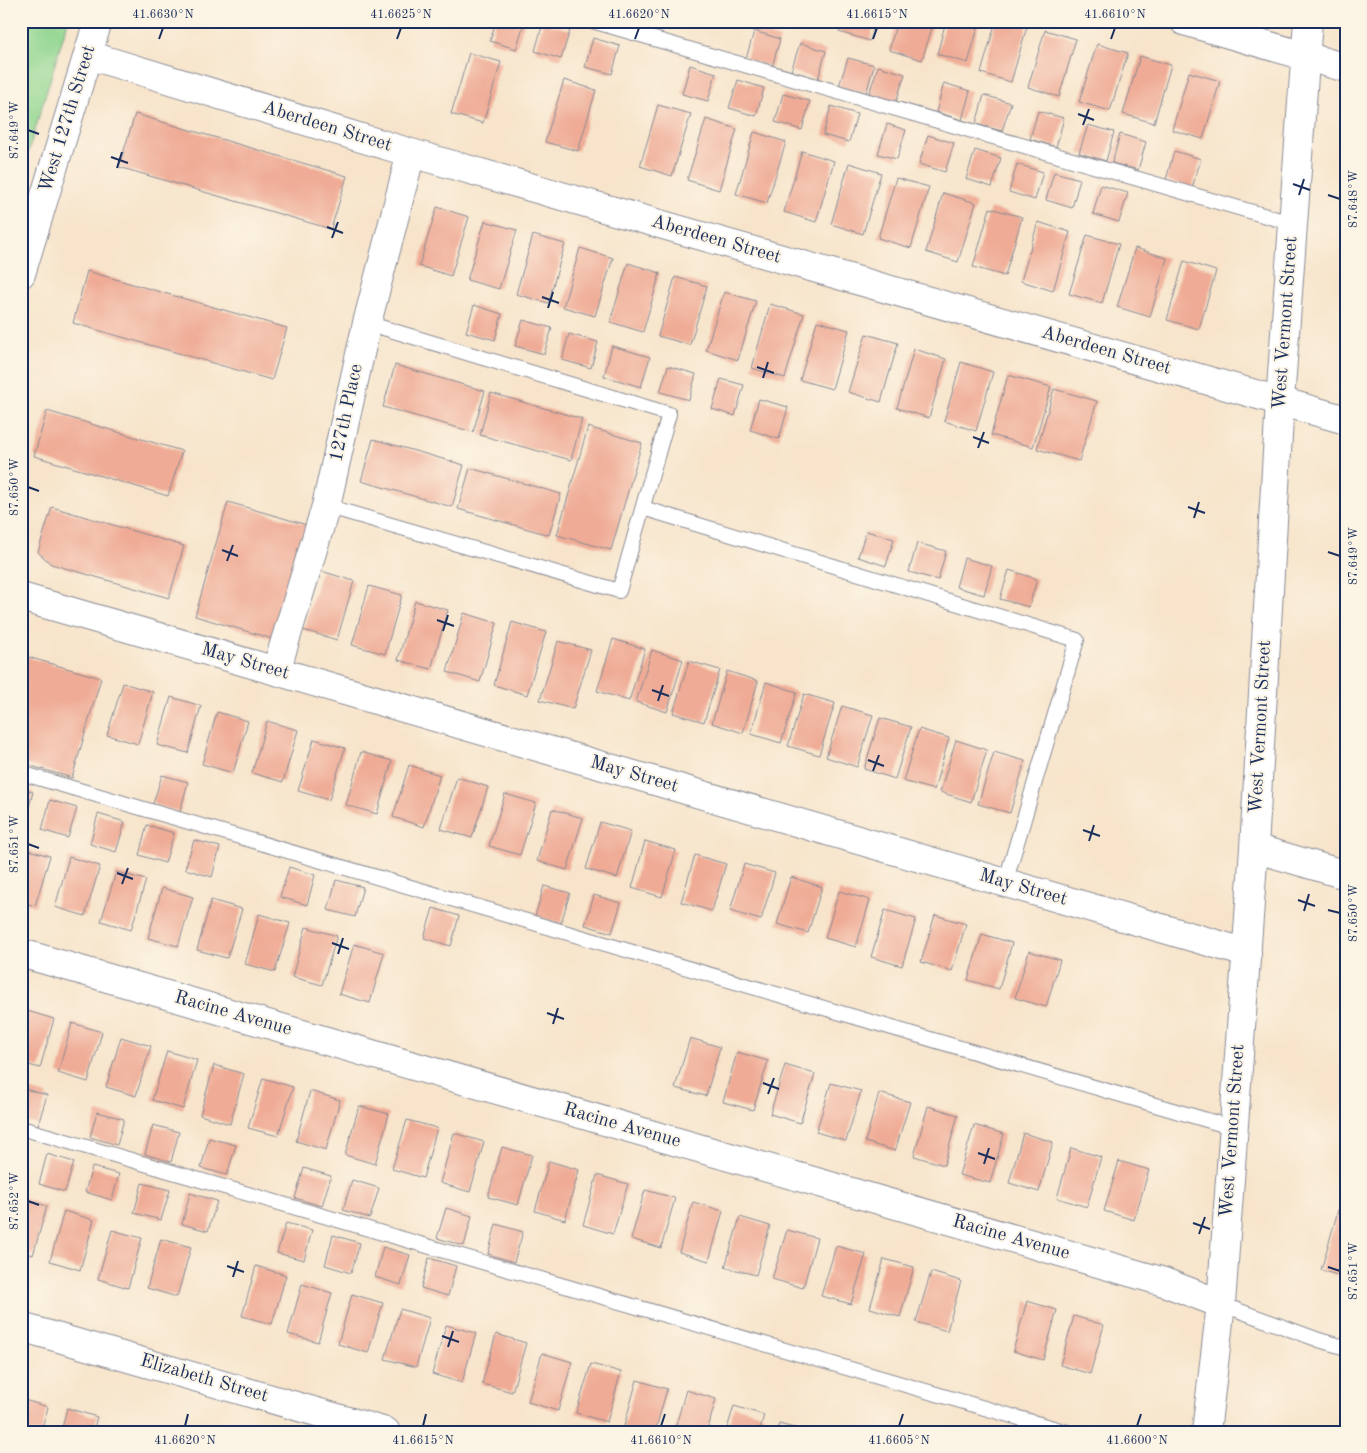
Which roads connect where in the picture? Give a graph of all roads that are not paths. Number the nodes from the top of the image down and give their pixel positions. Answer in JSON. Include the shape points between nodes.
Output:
{"nodes":[{"id":1,"x":98,"y":21,"type":"edge"},
{"id":2,"x":592,"y":21,"type":"edge"},
{"id":3,"x":1184,"y":21,"type":"edge"},
{"id":4,"x":1308,"y":21,"type":"edge"},
{"id":5,"x":88,"y":55,"type":"junction"},
{"id":6,"x":1306,"y":57,"type":"junction"},
{"id":7,"x":1346,"y":68,"type":"edge"},
{"id":8,"x":411,"y":152,"type":"junction"},
{"id":9,"x":1294,"y":224,"type":"junction"},
{"id":10,"x":21,"y":274,"type":"edge"},
{"id":11,"x":366,"y":323,"type":"junction"},
{"id":12,"x":1280,"y":401,"type":"junction"},
{"id":13,"x":1346,"y":420,"type":"edge"},
{"id":14,"x":326,"y":506,"type":"junction"},
{"id":15,"x":643,"y":508,"type":"junction"},
{"id":16,"x":21,"y":597,"type":"edge"},
{"id":17,"x":276,"y":671,"type":"junction"},
{"id":18,"x":21,"y":774,"type":"edge"},
{"id":19,"x":1254,"y":848,"type":"junction"},
{"id":20,"x":1346,"y":875,"type":"edge"},
{"id":21,"x":1005,"y":883,"type":"junction"},
{"id":22,"x":21,"y":953,"type":"edge"},
{"id":23,"x":1247,"y":953,"type":"junction"},
{"id":24,"x":21,"y":1128,"type":"edge"},
{"id":25,"x":1234,"y":1128,"type":"junction"},
{"id":26,"x":1221,"y":1304,"type":"junction"},
{"id":27,"x":21,"y":1327,"type":"edge"},
{"id":28,"x":1346,"y":1348,"type":"edge"},
{"id":29,"x":386,"y":1432,"type":"edge"},
{"id":30,"x":1067,"y":1432,"type":"edge"},
{"id":31,"x":1206,"y":1432,"type":"edge"}],
"edges":[{"from":1,"to":5,"type":"street","name":"West 127th Street"},
{"from":2,"to":9,"type":"lane"},
{"from":3,"to":6,"type":"street"},
{"from":4,"to":6,"type":"street","name":"West Vermont Street"},
{"from":5,"to":8,"type":"street","name":"Aberdeen Street"},
{"from":5,"to":10,"type":"street","name":"West 127th Street"},
{"from":6,"to":7,"type":"street"},
{"from":6,"to":9,"type":"street","name":"West Vermont Street"},
{"from":8,"to":11,"type":"street","name":"127th Place"},
{"from":8,"to":12,"type":"street","name":"Aberdeen Street"},
{"from":9,"to":12,"type":"street","name":"West Vermont Street"},
{"from":11,"to":14,"type":"street","name":"127th Place"},
{"from":11,"to":15,"type":"lane","via":[[668,414]]},
{"from":12,"to":13,"type":"street","name":"Aberdeen Street"},
{"from":12,"to":19,"type":"street","name":"West Vermont Street"},
{"from":14,"to":15,"type":"lane","via":[[619,591]]},
{"from":14,"to":17,"type":"street","name":"127th Place"},
{"from":15,"to":21,"type":"lane","via":[[1077,640]]},
{"from":16,"to":17,"type":"street","name":"May Street"},
{"from":17,"to":21,"type":"street","name":"May Street"},
{"from":18,"to":25,"type":"lane"},
{"from":19,"to":20,"type":"street"},
{"from":19,"to":23,"type":"street","name":"West Vermont Street"},
{"from":21,"to":23,"type":"street","name":"May Street"},
{"from":22,"to":26,"type":"street","name":"Racine Avenue","via":[[1164,1282]]},
{"from":23,"to":25,"type":"street","name":"West Vermont Street"},
{"from":24,"to":30,"type":"lane"},
{"from":25,"to":26,"type":"street","name":"West Vermont Street"},
{"from":26,"to":28,"type":"lane"},
{"from":26,"to":31,"type":"street","name":"West Vermont Street"},
{"from":27,"to":29,"type":"street","name":"Elizabeth Street"}]}
